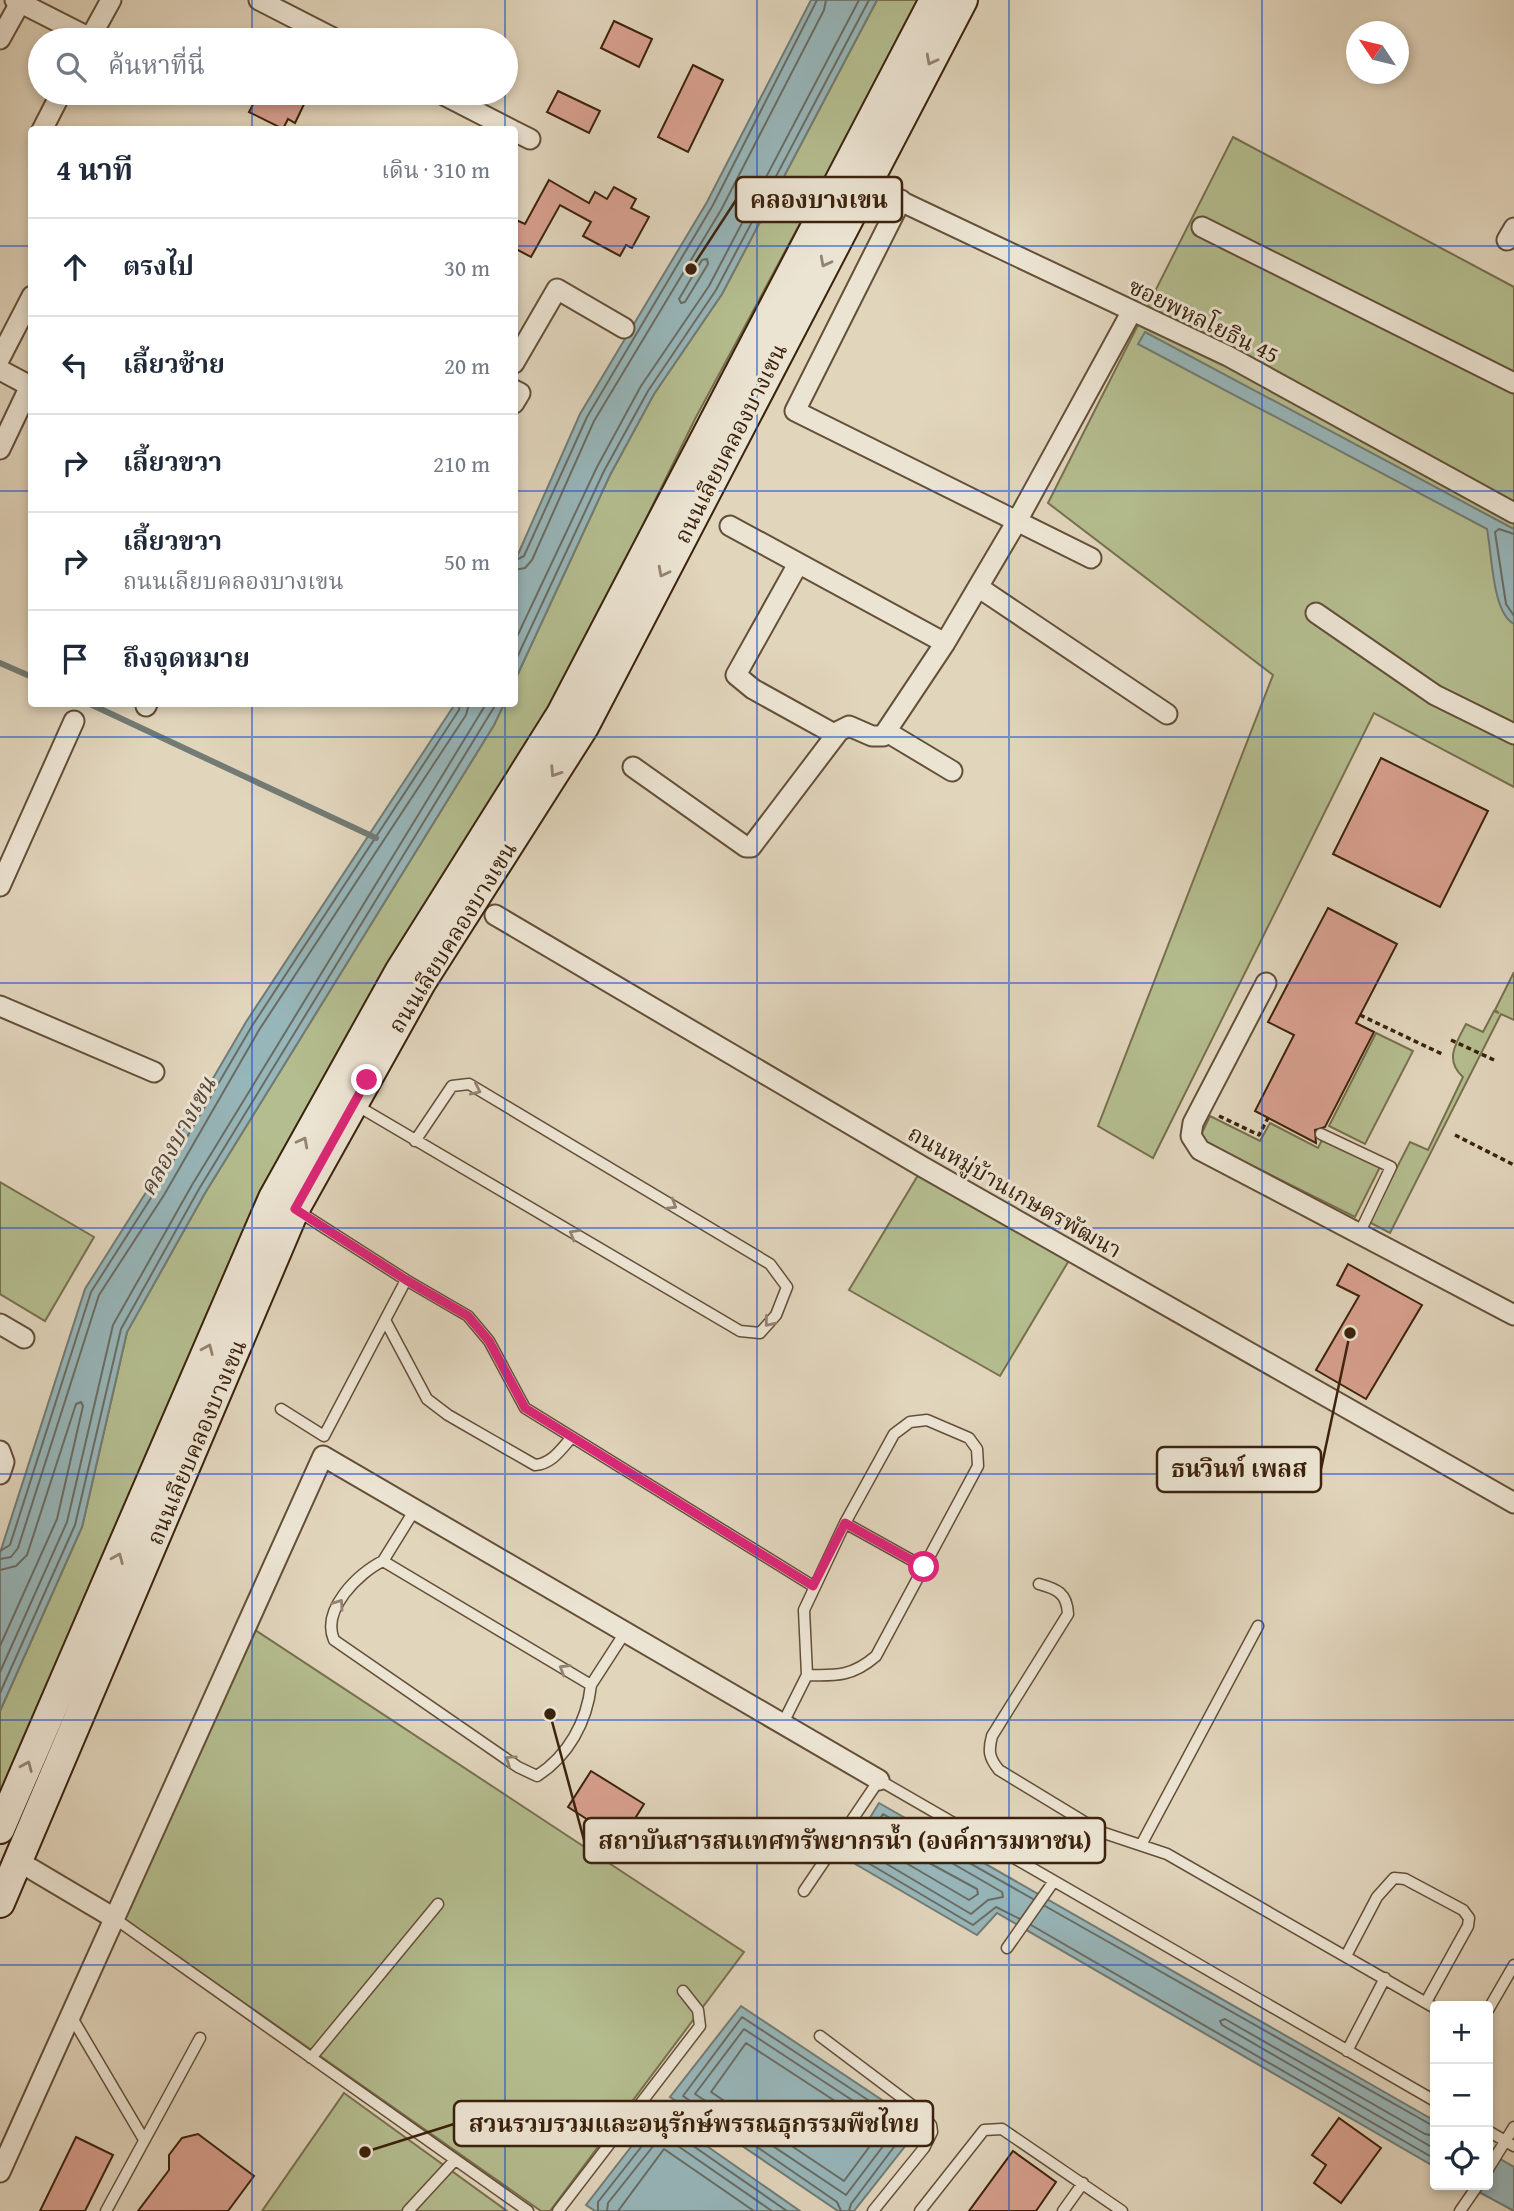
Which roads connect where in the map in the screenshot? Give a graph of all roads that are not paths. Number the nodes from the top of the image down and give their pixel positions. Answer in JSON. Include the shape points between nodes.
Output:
{"nodes":[{"id":1,"x":111,"y":0,"type":"edge"},
{"id":2,"x":259,"y":0,"type":"edge"},
{"id":3,"x":934,"y":0,"type":"edge"},
{"id":4,"x":963,"y":0,"type":"edge"},
{"id":5,"x":18,"y":1,"type":"edge"},
{"id":6,"x":69,"y":28,"type":"edge"},
{"id":7,"x":96,"y":28,"type":"edge"},
{"id":8,"x":314,"y":28,"type":"edge"},
{"id":9,"x":0,"y":39,"type":"edge"},
{"id":10,"x":55,"y":105,"type":"edge"},
{"id":11,"x":464,"y":105,"type":"edge"},
{"id":12,"x":44,"y":126,"type":"edge"},
{"id":13,"x":505,"y":126,"type":"edge"},
{"id":14,"x":854,"y":179,"type":"junction"},
{"id":15,"x":901,"y":200,"type":"junction"},
{"id":16,"x":1202,"y":227,"type":"dead end"},
{"id":17,"x":28,"y":304,"type":"edge"},
{"id":18,"x":1132,"y":311,"type":"junction"},
{"id":19,"x":624,"y":328,"type":"dead end"},
{"id":20,"x":518,"y":356,"type":"edge"},
{"id":21,"x":0,"y":358,"type":"edge"},
{"id":22,"x":0,"y":370,"type":"edge"},
{"id":23,"x":1514,"y":383,"type":"edge"},
{"id":24,"x":28,"y":385,"type":"edge"},
{"id":25,"x":28,"y":393,"type":"edge"},
{"id":26,"x":0,"y":449,"type":"edge"},
{"id":27,"x":1514,"y":513,"type":"edge"},
{"id":28,"x":1017,"y":521,"type":"junction"},
{"id":29,"x":730,"y":526,"type":"dead end"},
{"id":30,"x":1091,"y":558,"type":"dead end"},
{"id":31,"x":797,"y":564,"type":"junction"},
{"id":32,"x":978,"y":587,"type":"junction"},
{"id":33,"x":1316,"y":613,"type":"dead end"},
{"id":34,"x":945,"y":643,"type":"junction"},
{"id":35,"x":1167,"y":714,"type":"dead end"},
{"id":36,"x":74,"y":720,"type":"dead end"},
{"id":37,"x":887,"y":732,"type":"junction"},
{"id":38,"x":1514,"y":734,"type":"edge"},
{"id":39,"x":836,"y":735,"type":"junction"},
{"id":40,"x":633,"y":767,"type":"dead end"},
{"id":41,"x":952,"y":771,"type":"dead end"},
{"id":42,"x":0,"y":886,"type":"edge"},
{"id":43,"x":495,"y":915,"type":"dead end"},
{"id":44,"x":1266,"y":983,"type":"dead end"},
{"id":45,"x":0,"y":1006,"type":"edge"},
{"id":46,"x":154,"y":1072,"type":"dead end"},
{"id":47,"x":342,"y":1097,"type":"junction"},
{"id":48,"x":1321,"y":1134,"type":"dead end"},
{"id":49,"x":415,"y":1141,"type":"junction"},
{"id":50,"x":295,"y":1209,"type":"junction"},
{"id":51,"x":1359,"y":1234,"type":"junction"},
{"id":52,"x":406,"y":1280,"type":"junction"},
{"id":53,"x":1514,"y":1315,"type":"edge"},
{"id":54,"x":385,"y":1320,"type":"junction"},
{"id":55,"x":0,"y":1324,"type":"edge"},
{"id":56,"x":24,"y":1338,"type":"dead end"},
{"id":57,"x":281,"y":1409,"type":"dead end"},
{"id":58,"x":572,"y":1437,"type":"junction"},
{"id":59,"x":0,"y":1451,"type":"edge"},
{"id":60,"x":0,"y":1474,"type":"edge"},
{"id":61,"x":1514,"y":1503,"type":"edge"},
{"id":62,"x":414,"y":1511,"type":"junction"},
{"id":63,"x":845,"y":1523,"type":"junction"},
{"id":64,"x":383,"y":1561,"type":"junction"},
{"id":65,"x":924,"y":1567,"type":"junction"},
{"id":66,"x":1039,"y":1584,"type":"dead end"},
{"id":67,"x":813,"y":1586,"type":"junction"},
{"id":68,"x":1258,"y":1626,"type":"dead end"},
{"id":69,"x":624,"y":1634,"type":"junction"},
{"id":70,"x":807,"y":1675,"type":"junction"},
{"id":71,"x":591,"y":1685,"type":"junction"},
{"id":72,"x":782,"y":1725,"type":"junction"},
{"id":73,"x":878,"y":1780,"type":"junction"},
{"id":74,"x":0,"y":1829,"type":"edge"},
{"id":75,"x":1141,"y":1845,"type":"junction"},
{"id":76,"x":9,"y":1857,"type":"edge"},
{"id":77,"x":1054,"y":1881,"type":"junction"},
{"id":78,"x":803,"y":1891,"type":"dead end"},
{"id":79,"x":0,"y":1903,"type":"edge"},
{"id":80,"x":438,"y":1904,"type":"dead end"},
{"id":81,"x":114,"y":1918,"type":"junction"},
{"id":82,"x":1007,"y":1948,"type":"dead end"},
{"id":83,"x":1346,"y":1956,"type":"junction"},
{"id":84,"x":1514,"y":1965,"type":"edge"},
{"id":85,"x":1385,"y":1978,"type":"junction"},
{"id":86,"x":683,"y":1991,"type":"dead end"},
{"id":87,"x":1432,"y":2001,"type":"edge"},
{"id":88,"x":1493,"y":2001,"type":"edge"},
{"id":89,"x":1430,"y":2005,"type":"edge"},
{"id":90,"x":71,"y":2016,"type":"junction"},
{"id":91,"x":820,"y":2036,"type":"dead end"},
{"id":92,"x":200,"y":2038,"type":"dead end"},
{"id":93,"x":1348,"y":2051,"type":"junction"},
{"id":94,"x":311,"y":2057,"type":"junction"},
{"id":95,"x":1430,"y":2098,"type":"edge"},
{"id":96,"x":1514,"y":2127,"type":"edge"},
{"id":97,"x":1493,"y":2134,"type":"edge"},
{"id":98,"x":143,"y":2138,"type":"junction"},
{"id":99,"x":1510,"y":2144,"type":"edge"},
{"id":100,"x":455,"y":2160,"type":"junction"},
{"id":101,"x":1493,"y":2161,"type":"edge"},
{"id":102,"x":0,"y":2172,"type":"edge"},
{"id":103,"x":1083,"y":2183,"type":"junction"},
{"id":104,"x":1476,"y":2190,"type":"edge"},
{"id":105,"x":106,"y":2211,"type":"edge"},
{"id":106,"x":408,"y":2211,"type":"edge"},
{"id":107,"x":528,"y":2211,"type":"edge"},
{"id":108,"x":558,"y":2211,"type":"edge"},
{"id":109,"x":873,"y":2211,"type":"edge"},
{"id":110,"x":920,"y":2211,"type":"edge"},
{"id":111,"x":1063,"y":2211,"type":"edge"},
{"id":112,"x":1122,"y":2211,"type":"edge"},
{"id":113,"x":1460,"y":2211,"type":"edge"}],
"edges":[{"from":1,"to":7,"type":"street"},
{"from":2,"to":8,"type":"street"},
{"from":3,"to":14,"type":"main road","name":"ถนนเลียบคลองบางเขน"},
{"from":4,"to":14,"type":"main road","name":"ถนนเลียบคลองบางเขน","one_way":true},
{"from":5,"to":6,"type":"street"},
{"from":5,"to":9,"type":"street"},
{"from":10,"to":12,"type":"street"},
{"from":11,"to":13,"type":"street"},
{"from":14,"to":15,"type":"street","name":"ซอยพหลโยธิน 45"},
{"from":14,"to":47,"type":"main road","name":"ถนนเลียบคลองบางเขน","via":[[584,727],[421,983]]},
{"from":15,"to":18,"type":"street","name":"ซอยพหลโยธิน 45"},
{"from":15,"to":28,"type":"street","via":[[794,411]]},
{"from":16,"to":23,"type":"street"},
{"from":17,"to":21,"type":"street"},
{"from":18,"to":27,"type":"street","name":"ซอยพหลโยธิน 45","via":[[1228,356]]},
{"from":18,"to":28,"type":"street"},
{"from":19,"to":20,"type":"street","via":[[557,289]]},
{"from":22,"to":24,"type":"street"},
{"from":25,"to":26,"type":"street"},
{"from":28,"to":30,"type":"street"},
{"from":28,"to":32,"type":"street"},
{"from":29,"to":31,"type":"street"},
{"from":31,"to":34,"type":"street"},
{"from":31,"to":39,"type":"street","via":[[736,675]]},
{"from":32,"to":34,"type":"street"},
{"from":32,"to":35,"type":"street"},
{"from":33,"to":38,"type":"street","via":[[1435,695]]},
{"from":34,"to":37,"type":"street"},
{"from":36,"to":42,"type":"street"},
{"from":37,"to":39,"type":"street","via":[[879,738],[849,726]]},
{"from":37,"to":41,"type":"street"},
{"from":39,"to":40,"type":"street","via":[[751,847]]},
{"from":43,"to":61,"type":"street","name":"ถนนหมู่บ้านเกษตรพัฒนา","via":[[923,1167]]},
{"from":44,"to":51,"type":"street","via":[[1201,1107],[1192,1136],[1200,1150]]},
{"from":45,"to":46,"type":"street"},
{"from":47,"to":49,"type":"lane"},
{"from":47,"to":50,"type":"main road","name":"ถนนเลียบคลองบางเขน"},
{"from":74,"to":47,"type":"main road","name":"ถนนเลียบคลองบางเขน","one_way":true,"via":[[273,1198]]},
{"from":48,"to":51,"type":"lane","via":[[1391,1167]]},
{"from":49,"to":49,"type":"lane","one_way":true,"via":[[443,1095],[452,1086],[469,1084],[770,1264],[787,1287],[776,1315],[760,1333],[740,1331]]},
{"from":50,"to":52,"type":"lane"},
{"from":50,"to":76,"type":"main road","name":"ถนนเลียบคลองบางเขน"},
{"from":51,"to":53,"type":"street"},
{"from":52,"to":54,"type":"lane"},
{"from":52,"to":58,"type":"lane","via":[[468,1316],[489,1341],[525,1408]]},
{"from":54,"to":57,"type":"lane","via":[[324,1436]]},
{"from":54,"to":58,"type":"lane","via":[[427,1399],[448,1415],[535,1465],[552,1459]]},
{"from":55,"to":56,"type":"street"},
{"from":58,"to":67,"type":"lane"},
{"from":59,"to":60,"type":"street","via":[[4,1456]]},
{"from":62,"to":64,"type":"lane"},
{"from":62,"to":69,"type":"street"},
{"from":62,"to":81,"type":"street","via":[[323,1457]]},
{"from":63,"to":65,"type":"lane"},
{"from":63,"to":65,"type":"lane","via":[[894,1434],[910,1422],[927,1420],[969,1438],[977,1449],[978,1466]]},
{"from":63,"to":67,"type":"lane"},
{"from":71,"to":64,"type":"lane","one_way":true},
{"from":71,"to":64,"type":"lane","one_way":true,"via":[[582,1725],[553,1765],[537,1776],[518,1767],[334,1640],[329,1628],[333,1611],[366,1569]]},
{"from":65,"to":70,"type":"lane","via":[[876,1656],[859,1671]]},
{"from":66,"to":75,"type":"lane","via":[[1063,1594],[1068,1614],[992,1736],[991,1761],[1101,1832]]},
{"from":67,"to":70,"type":"lane","via":[[804,1610]]},
{"from":68,"to":75,"type":"lane"},
{"from":69,"to":71,"type":"lane"},
{"from":69,"to":72,"type":"street"},
{"from":70,"to":72,"type":"lane"},
{"from":72,"to":73,"type":"street"},
{"from":73,"to":77,"type":"lane"},
{"from":73,"to":78,"type":"lane"},
{"from":75,"to":83,"type":"lane","via":[[1167,1854]]},
{"from":76,"to":79,"type":"main road","name":"ถนนเลียบคลองบางเขน"},
{"from":76,"to":81,"type":"street"},
{"from":77,"to":82,"type":"lane"},
{"from":77,"to":93,"type":"lane"},
{"from":80,"to":94,"type":"lane"},
{"from":81,"to":90,"type":"street"},
{"from":81,"to":94,"type":"lane"},
{"from":83,"to":85,"type":"lane"},
{"from":83,"to":87,"type":"lane","via":[[1377,1897],[1394,1878],[1405,1879],[1463,1910],[1469,1918]]},
{"from":84,"to":88,"type":"lane"},
{"from":85,"to":89,"type":"lane"},
{"from":85,"to":93,"type":"lane"},
{"from":86,"to":108,"type":"lane","via":[[698,2010],[700,2026]]},
{"from":90,"to":98,"type":"lane"},
{"from":90,"to":102,"type":"street"},
{"from":91,"to":109,"type":"lane","via":[[917,2109],[931,2125],[924,2148]]},
{"from":92,"to":98,"type":"lane"},
{"from":93,"to":95,"type":"lane"},
{"from":94,"to":100,"type":"lane"},
{"from":96,"to":99,"type":"lane"},
{"from":97,"to":99,"type":"lane"},
{"from":98,"to":105,"type":"lane"},
{"from":99,"to":101,"type":"lane"},
{"from":100,"to":106,"type":"lane"},
{"from":100,"to":107,"type":"lane"},
{"from":103,"to":110,"type":"lane","via":[[995,2127],[984,2130]]},
{"from":103,"to":111,"type":"lane"},
{"from":103,"to":112,"type":"lane"},
{"from":104,"to":113,"type":"lane"}]}
